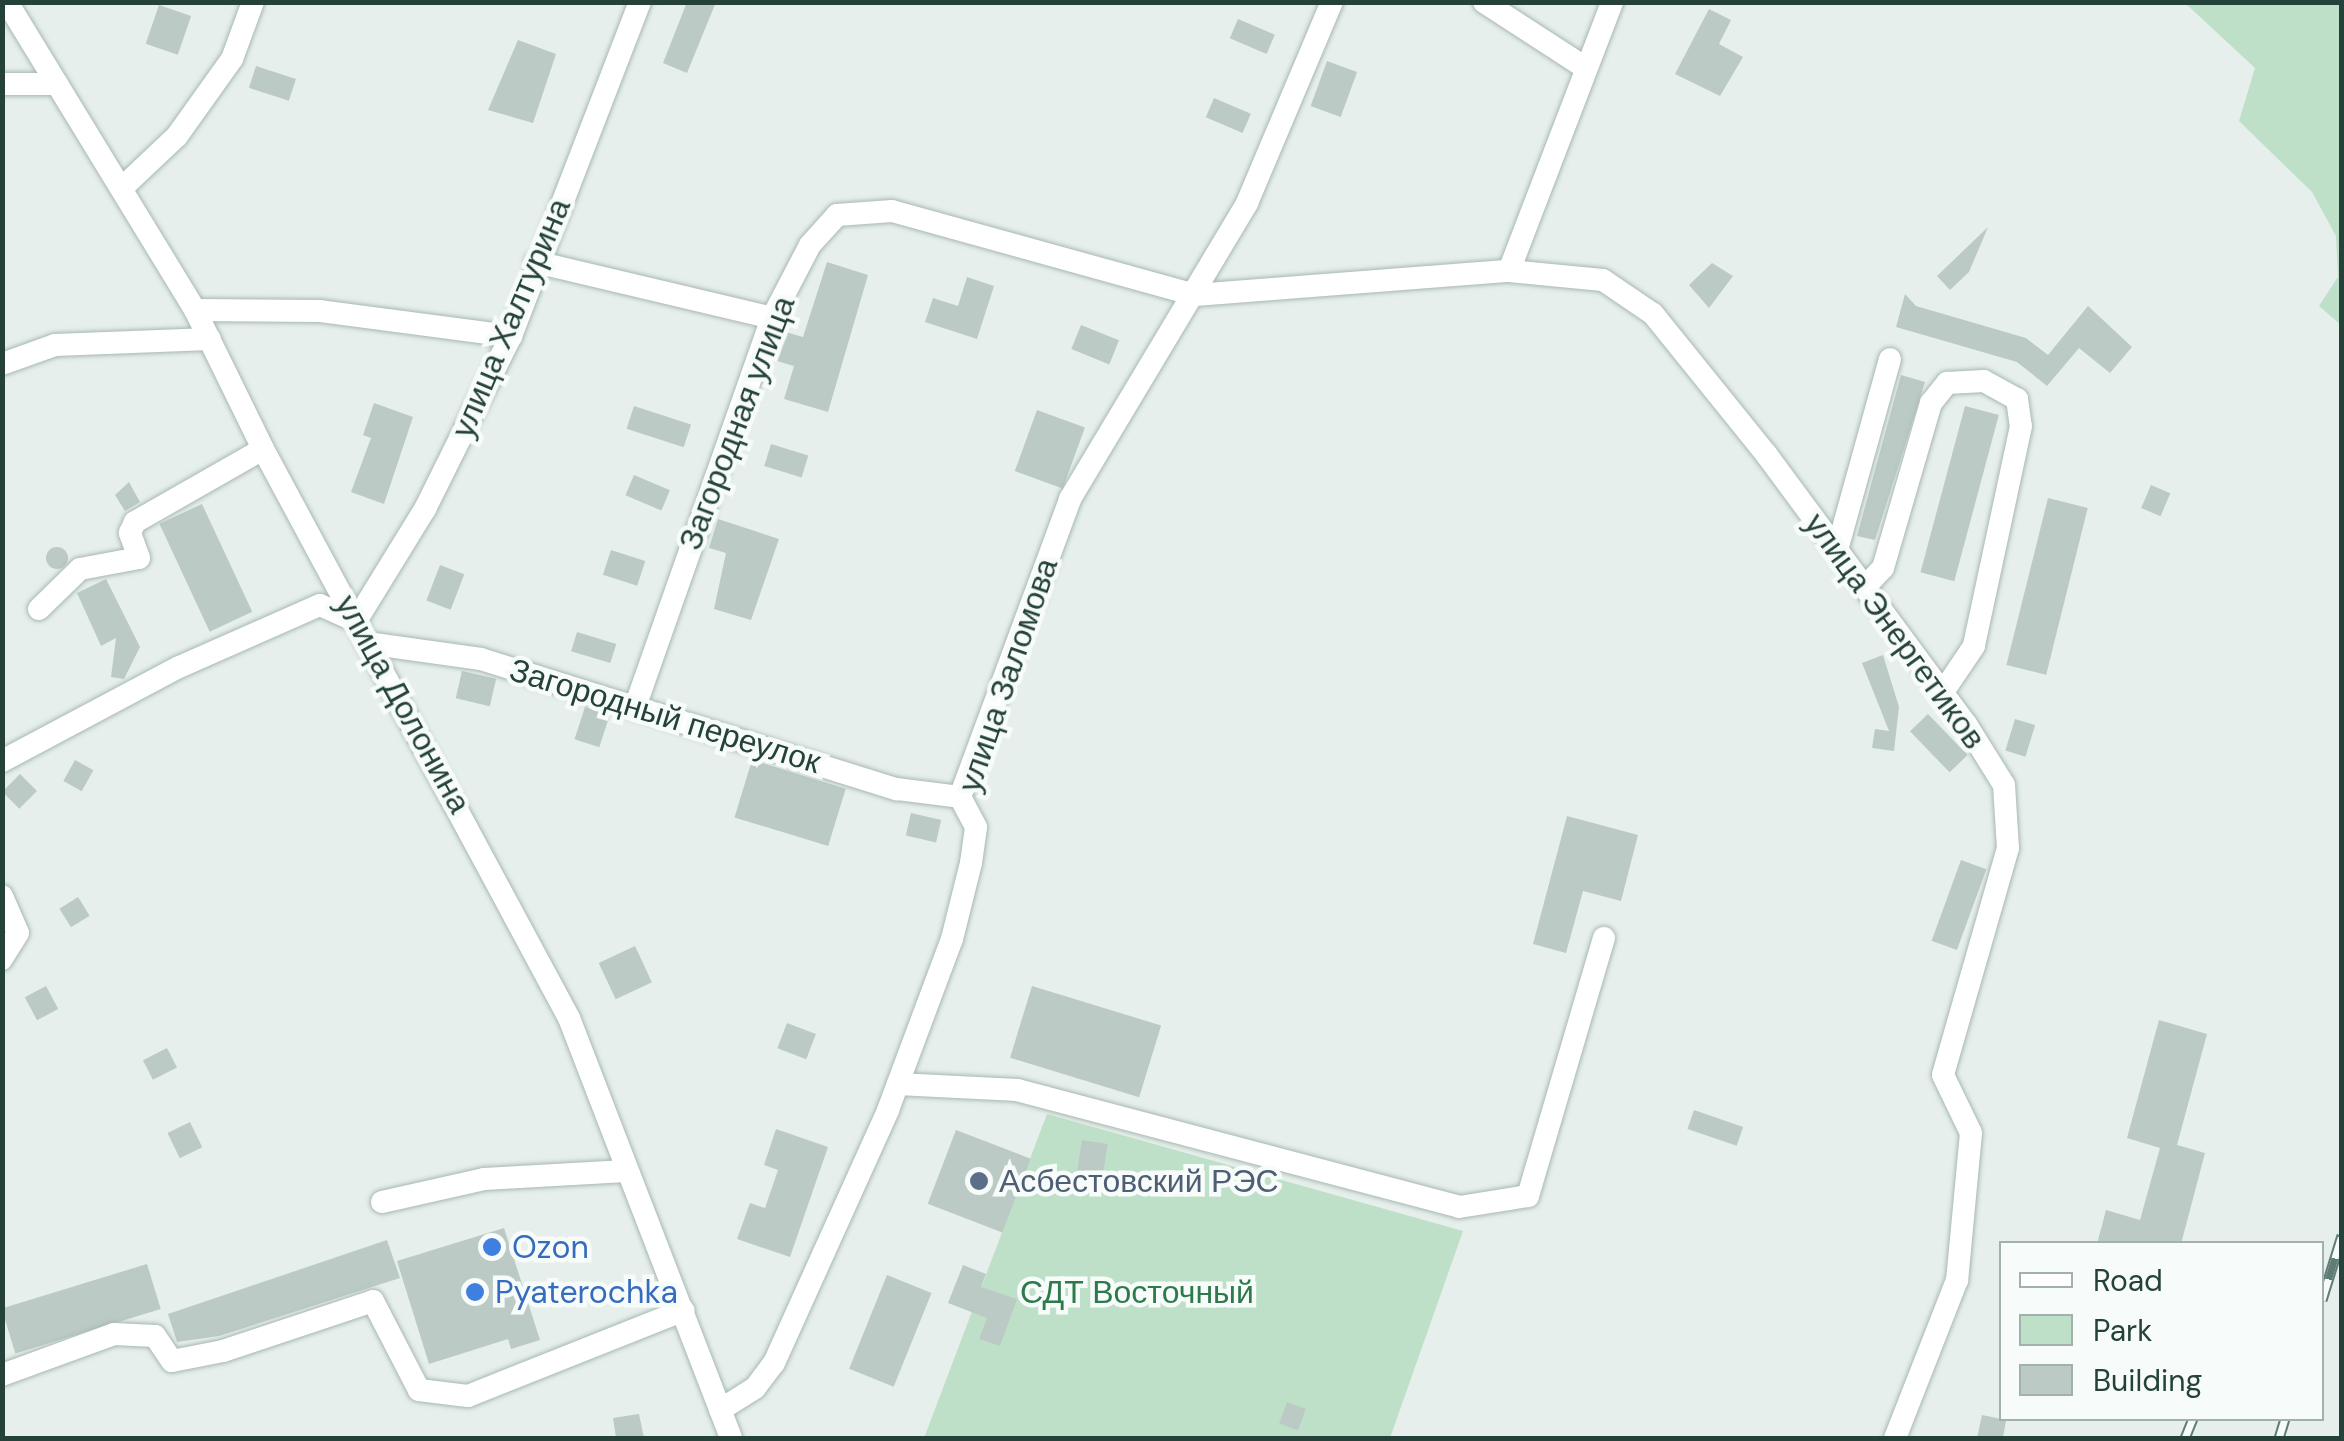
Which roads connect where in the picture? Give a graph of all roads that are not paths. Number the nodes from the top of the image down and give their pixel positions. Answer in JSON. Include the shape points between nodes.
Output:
{"nodes":[{"id":1,"x":8,"y":2,"type":"edge"},
{"id":2,"x":253,"y":2,"type":"edge"},
{"id":3,"x":640,"y":2,"type":"edge"},
{"id":4,"x":1332,"y":2,"type":"edge"},
{"id":5,"x":1484,"y":2,"type":"edge"},
{"id":6,"x":1612,"y":2,"type":"edge"},
{"id":7,"x":1584,"y":67,"type":"junction"},
{"id":8,"x":2,"y":84,"type":"edge"},
{"id":9,"x":58,"y":84,"type":"junction"},
{"id":10,"x":122,"y":188,"type":"junction"},
{"id":11,"x":536,"y":262,"type":"junction"},
{"id":12,"x":1508,"y":270,"type":"junction"},
{"id":13,"x":1195,"y":295,"type":"junction"},
{"id":14,"x":195,"y":310,"type":"junction"},
{"id":15,"x":772,"y":318,"type":"junction"},
{"id":16,"x":511,"y":336,"type":"junction"},
{"id":17,"x":210,"y":338,"type":"junction"},
{"id":18,"x":1890,"y":359,"type":"dead end"},
{"id":19,"x":2,"y":364,"type":"edge"},
{"id":20,"x":263,"y":449,"type":"junction"},
{"id":21,"x":1837,"y":550,"type":"junction"},
{"id":22,"x":1865,"y":587,"type":"junction"},
{"id":23,"x":39,"y":609,"type":"dead end"},
{"id":24,"x":356,"y":621,"type":"junction"},
{"id":25,"x":368,"y":643,"type":"junction"},
{"id":26,"x":1943,"y":692,"type":"junction"},
{"id":27,"x":634,"y":707,"type":"junction"},
{"id":28,"x":2,"y":761,"type":"edge"},
{"id":29,"x":960,"y":796,"type":"junction"},
{"id":30,"x":2,"y":896,"type":"edge"},
{"id":31,"x":1604,"y":938,"type":"dead end"},
{"id":32,"x":2,"y":959,"type":"edge"},
{"id":33,"x":898,"y":1084,"type":"junction"},
{"id":34,"x":626,"y":1172,"type":"junction"},
{"id":35,"x":382,"y":1202,"type":"dead end"},
{"id":36,"x":684,"y":1310,"type":"junction"},
{"id":37,"x":2,"y":1375,"type":"edge"},
{"id":38,"x":720,"y":1410,"type":"junction"},
{"id":39,"x":731,"y":1438,"type":"edge"},
{"id":40,"x":1895,"y":1438,"type":"edge"}],
"edges":[{"from":1,"to":9,"type":"street","name":"улица Долонина"},
{"from":2,"to":10,"type":"street","via":[[232,58],[177,136]]},
{"from":3,"to":11,"type":"street","name":"улица Халтурина"},
{"from":4,"to":13,"type":"street","name":"улица Заломова","via":[[1247,204]]},
{"from":5,"to":7,"type":"street"},
{"from":6,"to":7,"type":"street"},
{"from":7,"to":12,"type":"street"},
{"from":8,"to":9,"type":"street"},
{"from":9,"to":10,"type":"street","name":"улица Долонина"},
{"from":10,"to":14,"type":"street","name":"улица Долонина"},
{"from":11,"to":15,"type":"street"},
{"from":11,"to":16,"type":"street","name":"улица Халтурина"},
{"from":12,"to":13,"type":"street","name":"улица Энергетиков"},
{"from":12,"to":21,"type":"street","name":"улица Энергетиков","via":[[1603,280],[1653,314]]},
{"from":13,"to":15,"type":"street","name":"Загородная улица","via":[[892,211],[838,215],[810,245]]},
{"from":13,"to":29,"type":"street","name":"улица Заломова","via":[[1070,499]]},
{"from":14,"to":16,"type":"street","via":[[320,310]]},
{"from":14,"to":17,"type":"street","name":"улица Долонина"},
{"from":15,"to":27,"type":"street","name":"Загородная улица"},
{"from":16,"to":24,"type":"street","name":"улица Халтурина","via":[[425,509]]},
{"from":17,"to":19,"type":"street","via":[[55,345]]},
{"from":17,"to":20,"type":"street","name":"улица Долонина"},
{"from":18,"to":21,"type":"street"},
{"from":20,"to":23,"type":"street","via":[[135,522],[130,533],[139,558],[80,568]]},
{"from":20,"to":24,"type":"street","name":"улица Долонина"},
{"from":21,"to":22,"type":"street","name":"улица Энергетиков"},
{"from":22,"to":26,"type":"street","name":"улица Энергетиков"},
{"from":22,"to":26,"type":"street","via":[[1882,568],[1932,403],[1947,383],[1984,381],[2017,399],[2021,426],[1974,646]]},
{"from":24,"to":25,"type":"street","name":"улица Долонина"},
{"from":24,"to":28,"type":"street","via":[[320,606],[177,668]]},
{"from":25,"to":27,"type":"street","name":"Загородный переулок","via":[[482,659]]},
{"from":25,"to":34,"type":"street","name":"улица Долонина","via":[[569,1018]]},
{"from":26,"to":40,"type":"street","name":"улица Энергетиков","via":[[2004,785],[2008,848],[1944,1075],[1972,1133],[1956,1280]]},
{"from":27,"to":29,"type":"street","name":"Загородный переулок","via":[[897,788]]},
{"from":29,"to":33,"type":"street","name":"улица Заломова","via":[[976,828],[971,863],[952,939]]},
{"from":30,"to":32,"type":"street","via":[[18,933]]},
{"from":31,"to":33,"type":"street","via":[[1528,1196],[1459,1207],[1017,1090]]},
{"from":33,"to":38,"type":"street","name":"улица Заломова","via":[[774,1363],[756,1388]]},
{"from":34,"to":35,"type":"street","via":[[484,1180]]},
{"from":34,"to":36,"type":"street","name":"улица Долонина"},
{"from":36,"to":37,"type":"street","via":[[468,1396],[419,1390],[372,1301],[189,1358],[172,1361],[155,1336],[114,1334]]},
{"from":36,"to":38,"type":"street","name":"улица Долонина"},
{"from":38,"to":39,"type":"street","name":"улица Долонина"}]}
